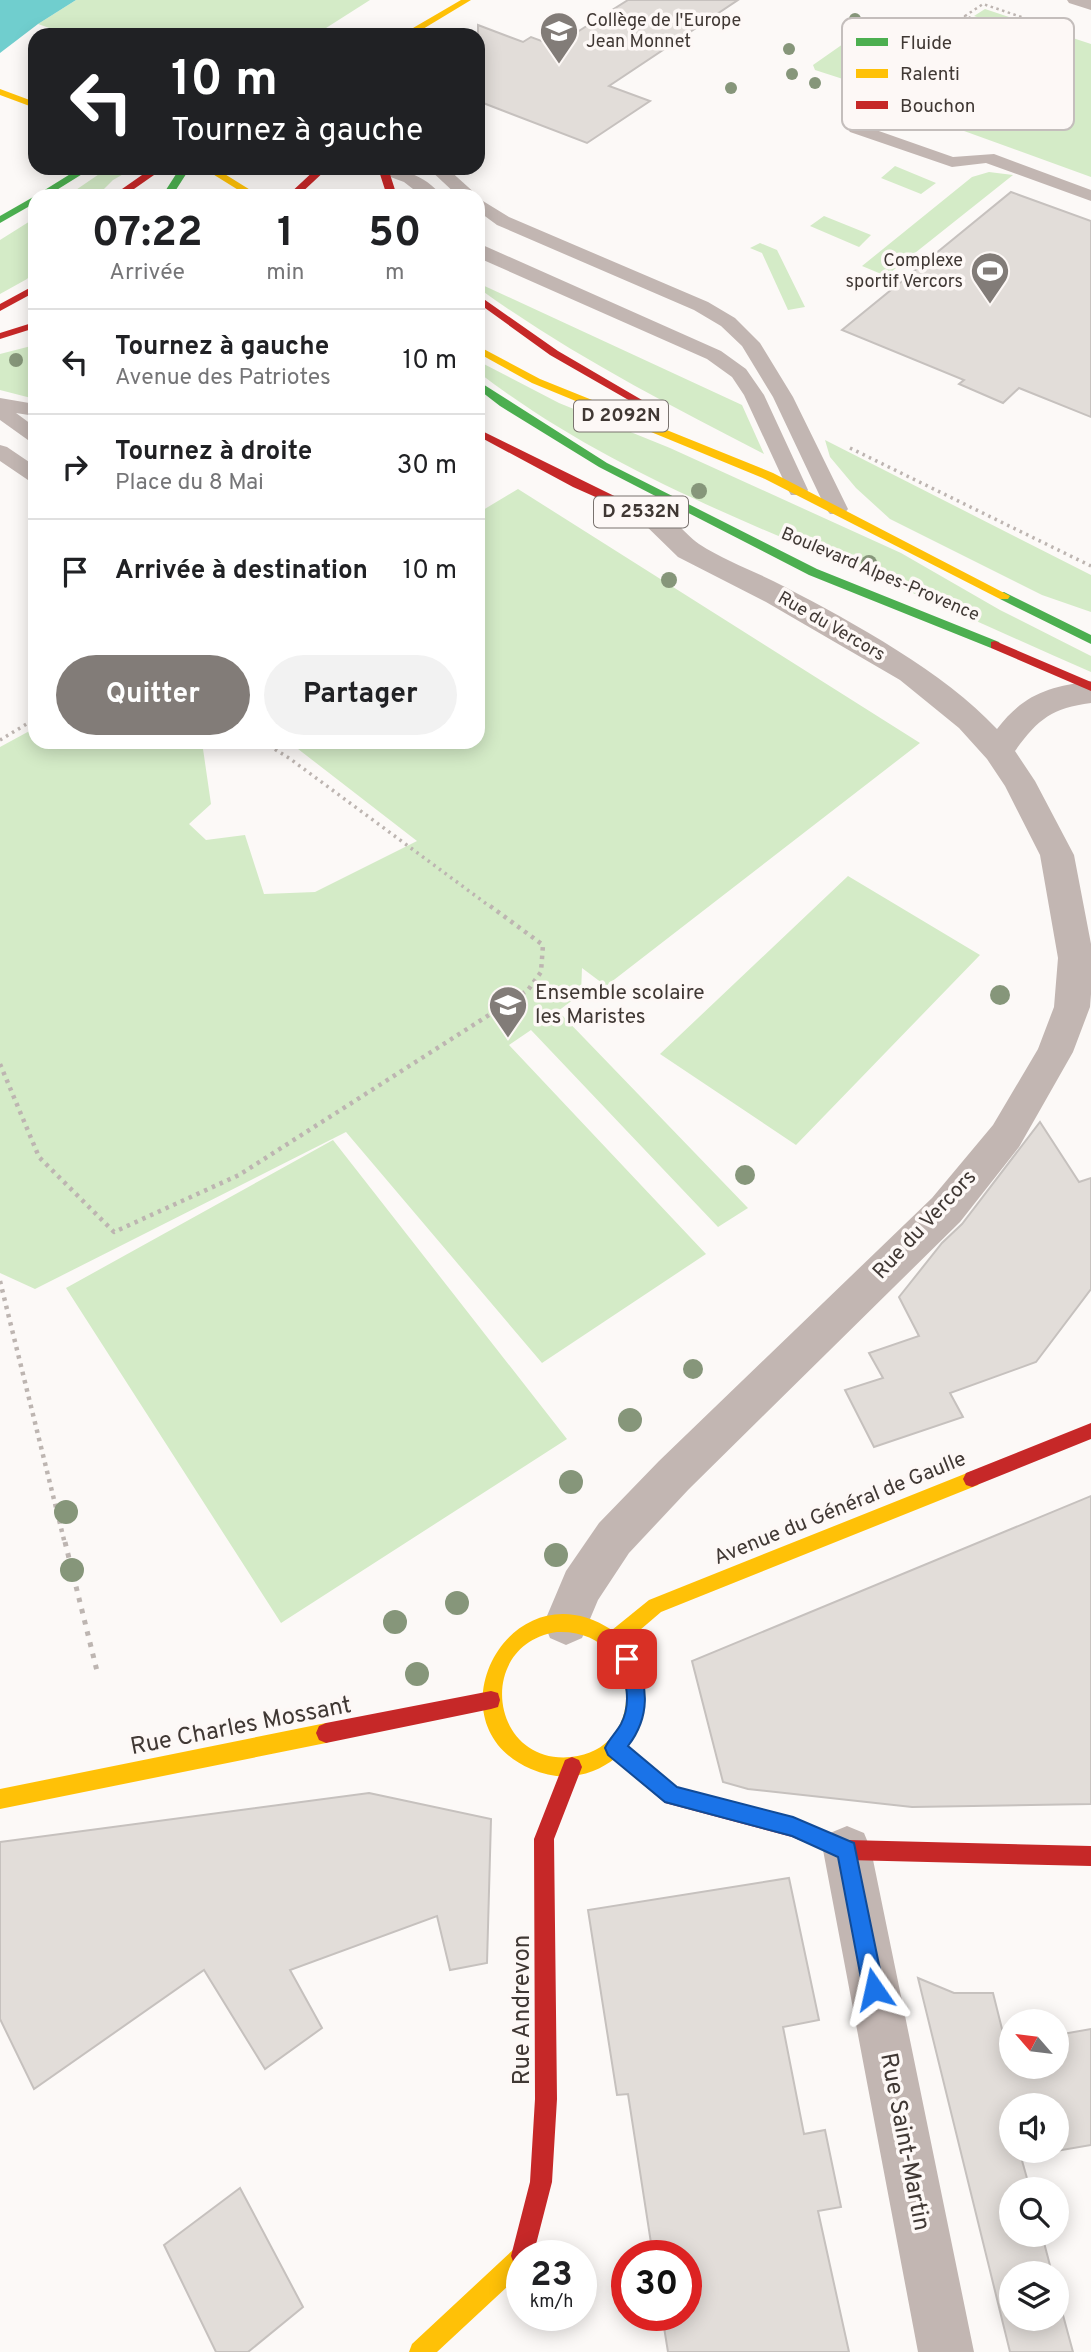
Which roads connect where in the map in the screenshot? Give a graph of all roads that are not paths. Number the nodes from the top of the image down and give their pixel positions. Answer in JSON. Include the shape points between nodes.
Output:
{"nodes":[{"id":1,"x":467,"y":0,"type":"edge"},
{"id":2,"x":1075,"y":0,"type":"edge"},
{"id":3,"x":1091,"y":5,"type":"edge"},
{"id":4,"x":438,"y":18,"type":"junction"},
{"id":5,"x":419,"y":28,"type":"edge"},
{"id":6,"x":427,"y":28,"type":"edge"},
{"id":7,"x":2,"y":93,"type":"edge"},
{"id":8,"x":28,"y":102,"type":"edge"},
{"id":9,"x":862,"y":130,"type":"edge"},
{"id":10,"x":61,"y":175,"type":"edge"},
{"id":11,"x":75,"y":175,"type":"edge"},
{"id":12,"x":148,"y":175,"type":"edge"},
{"id":13,"x":220,"y":175,"type":"edge"},
{"id":14,"x":315,"y":175,"type":"edge"},
{"id":15,"x":402,"y":175,"type":"edge"},
{"id":16,"x":445,"y":175,"type":"edge"},
{"id":17,"x":50,"y":189,"type":"edge"},
{"id":18,"x":52,"y":189,"type":"edge"},
{"id":19,"x":126,"y":189,"type":"edge"},
{"id":20,"x":243,"y":189,"type":"edge"},
{"id":21,"x":300,"y":189,"type":"edge"},
{"id":22,"x":424,"y":189,"type":"edge"},
{"id":23,"x":461,"y":189,"type":"edge"},
{"id":24,"x":1091,"y":196,"type":"edge"},
{"id":25,"x":28,"y":203,"type":"edge"},
{"id":26,"x":485,"y":208,"type":"edge"},
{"id":27,"x":0,"y":220,"type":"edge"},
{"id":28,"x":485,"y":253,"type":"edge"},
{"id":29,"x":28,"y":292,"type":"edge"},
{"id":30,"x":485,"y":303,"type":"edge"},
{"id":31,"x":0,"y":308,"type":"edge"},
{"id":32,"x":28,"y":327,"type":"edge"},
{"id":33,"x":0,"y":336,"type":"edge"},
{"id":34,"x":485,"y":353,"type":"edge"},
{"id":35,"x":485,"y":389,"type":"edge"},
{"id":36,"x":2,"y":405,"type":"edge"},
{"id":37,"x":28,"y":409,"type":"edge"},
{"id":38,"x":28,"y":431,"type":"edge"},
{"id":39,"x":485,"y":436,"type":"edge"},
{"id":40,"x":0,"y":451,"type":"edge"},
{"id":41,"x":28,"y":471,"type":"edge"},
{"id":42,"x":769,"y":476,"type":"junction"},
{"id":43,"x":798,"y":490,"type":"junction"},
{"id":44,"x":837,"y":509,"type":"junction"},
{"id":45,"x":653,"y":518,"type":"junction"},
{"id":46,"x":813,"y":572,"type":"junction"},
{"id":47,"x":1089,"y":637,"type":"edge"},
{"id":48,"x":1091,"y":689,"type":"edge"},
{"id":49,"x":998,"y":751,"type":"junction"},
{"id":50,"x":1091,"y":1431,"type":"edge"},
{"id":51,"x":566,"y":1623,"type":"junction"},
{"id":52,"x":612,"y":1641,"type":"junction"},
{"id":53,"x":491,"y":1700,"type":"junction"},
{"id":54,"x":615,"y":1748,"type":"junction"},
{"id":55,"x":572,"y":1767,"type":"junction"},
{"id":56,"x":0,"y":1799,"type":"edge"},
{"id":57,"x":847,"y":1850,"type":"junction"},
{"id":58,"x":1091,"y":1856,"type":"edge"},
{"id":59,"x":526,"y":2240,"type":"edge"},
{"id":60,"x":506,"y":2272,"type":"edge"},
{"id":61,"x":420,"y":2352,"type":"edge"},
{"id":62,"x":946,"y":2352,"type":"edge"}],
"edges":[{"from":1,"to":4,"type":"main road"},
{"from":2,"to":3,"type":"lane"},
{"from":4,"to":5,"type":"main road"},
{"from":4,"to":6,"type":"main road"},
{"from":7,"to":8,"type":"main road"},
{"from":9,"to":24,"type":"lane","via":[[952,162],[988,158]]},
{"from":10,"to":17,"type":"main road"},
{"from":11,"to":18,"type":"main road"},
{"from":12,"to":19,"type":"main road"},
{"from":13,"to":20,"type":"main road"},
{"from":14,"to":21,"type":"main road"},
{"from":15,"to":22,"type":"lane"},
{"from":16,"to":23,"type":"lane"},
{"from":25,"to":27,"type":"main road"},
{"from":26,"to":44,"type":"lane","via":[[503,221],[701,306],[728,322],[750,342],[783,397]]},
{"from":28,"to":43,"type":"lane","via":[[713,355],[739,373],[760,406]]},
{"from":29,"to":31,"type":"main road"},
{"from":30,"to":42,"type":"main road","via":[[554,353]]},
{"from":32,"to":33,"type":"main road"},
{"from":34,"to":42,"type":"main road","name":"Boulevard Alpes-Provence","number":"D 2092N","via":[[536,381]]},
{"from":35,"to":46,"type":"main road","name":"Boulevard Alpes-Provence","number":"D 2092N","via":[[603,465]]},
{"from":36,"to":37,"type":"lane"},
{"from":36,"to":38,"type":"lane","via":[[7,415]]},
{"from":39,"to":45,"type":"main road","number":"D 2532N"},
{"from":40,"to":41,"type":"lane"},
{"from":42,"to":43,"type":"main road","name":"Boulevard Alpes-Provence"},
{"from":43,"to":44,"type":"main road","name":"Boulevard Alpes-Provence"},
{"from":44,"to":47,"type":"main road","name":"Boulevard Alpes-Provence"},
{"from":45,"to":46,"type":"main road","number":"D 2532N"},
{"from":45,"to":49,"type":"street","name":"Rue du Vercors","via":[[688,550],[777,595],[911,673],[970,720]]},
{"from":46,"to":48,"type":"main road","name":"Boulevard Alpes-Provence","number":"D 2532N","via":[[986,641]]},
{"from":48,"to":49,"type":"street","via":[[1037,704]]},
{"from":49,"to":51,"type":"street","name":"Rue du Vercors","via":[[1057,855],[1076,958],[1072,1007],[1055,1052],[1006,1136],[946,1210],[614,1538],[582,1586]]},
{"from":50,"to":52,"type":"main road","name":"Avenue du Général de Gaulle","via":[[655,1606]]},
{"from":51,"to":52,"type":"main road","via":[[591,1628]]},
{"from":51,"to":53,"type":"main road","via":[[546,1625],[511,1645],[500,1661]]},
{"from":52,"to":54,"type":"main road","via":[[627,1659],[636,1681],[629,1729]]},
{"from":53,"to":55,"type":"main road","via":[[496,1723],[526,1757],[548,1766]]},
{"from":53,"to":56,"type":"main road","name":"Rue Charles Mossant"},
{"from":54,"to":55,"type":"main road","via":[[595,1761]]},
{"from":54,"to":57,"type":"main road","via":[[671,1796],[793,1826]]},
{"from":55,"to":59,"type":"main road","name":"Rue Andrevon","via":[[544,1839],[546,2099],[541,2182]]},
{"from":57,"to":58,"type":"main road"},
{"from":57,"to":62,"type":"street","name":"Rue Saint-Martin"},
{"from":60,"to":61,"type":"main road","name":"Rue Andrevon"}]}
